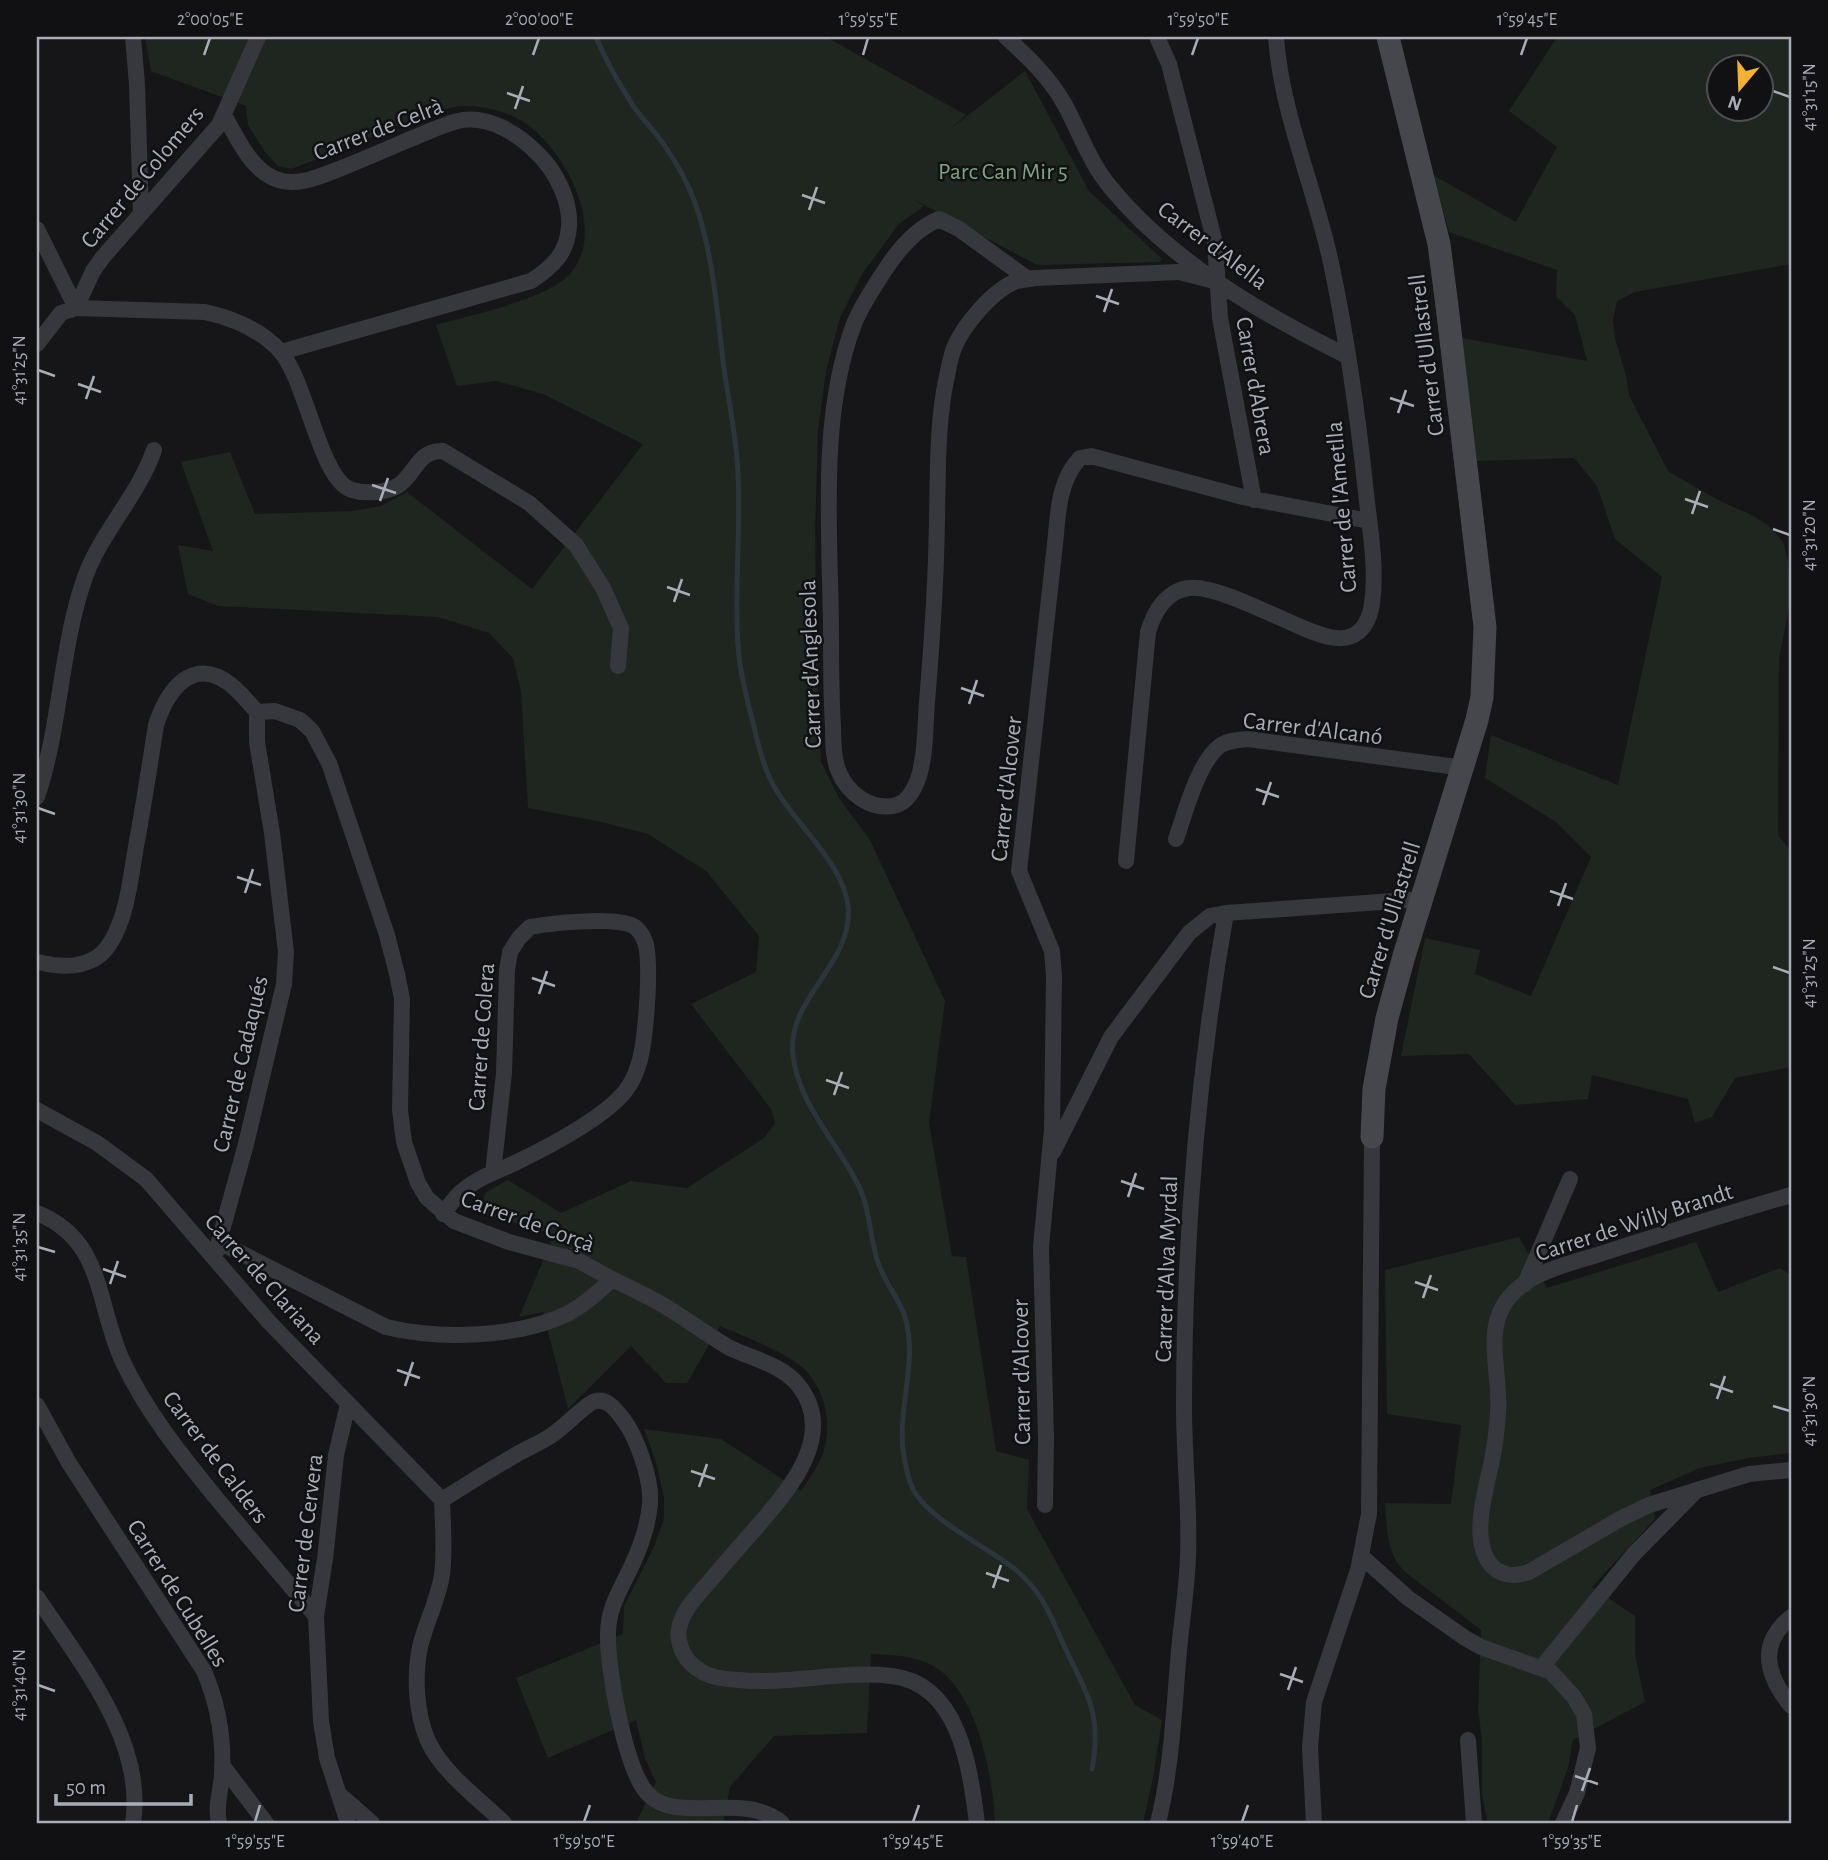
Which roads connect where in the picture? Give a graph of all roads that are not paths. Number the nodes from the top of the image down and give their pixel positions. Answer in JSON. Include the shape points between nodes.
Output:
{"nodes":[{"id":1,"x":133,"y":37,"type":"edge"},
{"id":2,"x":258,"y":37,"type":"edge"},
{"id":3,"x":1006,"y":37,"type":"edge"},
{"id":4,"x":1157,"y":37,"type":"edge"},
{"id":5,"x":1276,"y":37,"type":"edge"},
{"id":6,"x":1388,"y":37,"type":"edge"},
{"id":7,"x":224,"y":115,"type":"junction"},
{"id":8,"x":141,"y":214,"type":"junction"},
{"id":9,"x":37,"y":229,"type":"edge"},
{"id":10,"x":1028,"y":279,"type":"junction"},
{"id":11,"x":1218,"y":282,"type":"junction"},
{"id":12,"x":76,"y":308,"type":"junction"},
{"id":13,"x":37,"y":344,"type":"edge"},
{"id":14,"x":281,"y":352,"type":"junction"},
{"id":15,"x":1348,"y":356,"type":"junction"},
{"id":16,"x":154,"y":450,"type":"dead end"},
{"id":17,"x":1254,"y":500,"type":"junction"},
{"id":18,"x":1369,"y":521,"type":"junction"},
{"id":19,"x":618,"y":666,"type":"dead end"},
{"id":20,"x":257,"y":712,"type":"junction"},
{"id":21,"x":1464,"y":768,"type":"junction"},
{"id":22,"x":37,"y":797,"type":"edge"},
{"id":23,"x":1176,"y":839,"type":"dead end"},
{"id":24,"x":1126,"y":860,"type":"dead end"},
{"id":25,"x":1422,"y":899,"type":"junction"},
{"id":26,"x":1226,"y":913,"type":"junction"},
{"id":27,"x":37,"y":962,"type":"edge"},
{"id":28,"x":37,"y":1110,"type":"edge"},
{"id":29,"x":1372,"y":1137,"type":"joint"},
{"id":30,"x":1048,"y":1163,"type":"junction"},
{"id":31,"x":493,"y":1173,"type":"junction"},
{"id":32,"x":1570,"y":1179,"type":"dead end"},
{"id":33,"x":1791,"y":1195,"type":"edge"},
{"id":34,"x":37,"y":1213,"type":"edge"},
{"id":35,"x":443,"y":1214,"type":"junction"},
{"id":36,"x":217,"y":1250,"type":"junction"},
{"id":37,"x":612,"y":1279,"type":"junction"},
{"id":38,"x":1525,"y":1284,"type":"junction"},
{"id":39,"x":348,"y":1404,"type":"junction"},
{"id":40,"x":37,"y":1405,"type":"edge"},
{"id":41,"x":1791,"y":1470,"type":"edge"},
{"id":42,"x":1695,"y":1491,"type":"junction"},
{"id":43,"x":442,"y":1500,"type":"junction"},
{"id":44,"x":1045,"y":1505,"type":"dead end"},
{"id":45,"x":1362,"y":1556,"type":"junction"},
{"id":46,"x":37,"y":1597,"type":"edge"},
{"id":47,"x":316,"y":1616,"type":"junction"},
{"id":48,"x":1791,"y":1617,"type":"edge"},
{"id":49,"x":1541,"y":1668,"type":"junction"},
{"id":50,"x":1791,"y":1706,"type":"edge"},
{"id":51,"x":1468,"y":1740,"type":"dead end"},
{"id":52,"x":222,"y":1766,"type":"junction"},
{"id":53,"x":337,"y":1793,"type":"junction"},
{"id":54,"x":135,"y":1821,"type":"edge"},
{"id":55,"x":219,"y":1823,"type":"edge"},
{"id":56,"x":266,"y":1823,"type":"edge"},
{"id":57,"x":348,"y":1823,"type":"edge"},
{"id":58,"x":372,"y":1823,"type":"edge"},
{"id":59,"x":504,"y":1823,"type":"edge"},
{"id":60,"x":782,"y":1823,"type":"edge"},
{"id":61,"x":976,"y":1823,"type":"edge"},
{"id":62,"x":1158,"y":1823,"type":"edge"},
{"id":63,"x":1314,"y":1823,"type":"edge"},
{"id":64,"x":1474,"y":1823,"type":"edge"},
{"id":65,"x":1563,"y":1823,"type":"edge"}],
"edges":[{"from":1,"to":8,"type":"street"},
{"from":2,"to":7,"type":"street","name":"Carrer de Colomers"},
{"from":3,"to":11,"type":"street","name":"Carrer d'Alella","via":[[1045,75],[1111,187],[1144,223]]},
{"from":4,"to":11,"type":"street","name":"Carrer d'Abrera","via":[[1169,64],[1203,193]]},
{"from":5,"to":15,"type":"street","name":"Carrer de l'Ametlla","via":[[1278,67],[1328,250]]},
{"from":6,"to":21,"type":"street","name":"Carrer d'Ullastrell","via":[[1439,244],[1479,559],[1484,676]]},
{"from":7,"to":8,"type":"street","name":"Carrer de Colomers"},
{"from":7,"to":14,"type":"street","name":"Carrer de Celrà","via":[[258,168],[293,182],[320,177],[459,121],[486,122],[534,150],[554,174],[567,204],[569,228],[564,250],[531,281]]},
{"from":8,"to":12,"type":"street","name":"Carrer de Colomers","via":[[93,271]]},
{"from":9,"to":12,"type":"street"},
{"from":10,"to":10,"type":"street","name":"Carrer d'Anglesola","via":[[988,302],[953,350],[937,447],[934,618],[922,765],[904,801],[873,805],[857,797],[844,782],[833,736],[831,455],[840,376],[849,342],[862,306],[892,259],[914,235],[939,219]]},
{"from":10,"to":11,"type":"street","name":"Carrer d'Anglesola","via":[[1179,272]]},
{"from":11,"to":15,"type":"street","name":"Carrer d'Alella"},
{"from":11,"to":17,"type":"street","name":"Carrer d'Abrera","via":[[1220,318]]},
{"from":12,"to":13,"type":"street","via":[[61,313]]},
{"from":12,"to":14,"type":"street","via":[[224,316]]},
{"from":14,"to":19,"type":"street","via":[[303,393],[324,457],[341,485],[370,493],[384,491],[399,485],[424,456],[443,451],[529,503],[576,545],[621,628]]},
{"from":15,"to":18,"type":"street","name":"Carrer de l'Ametlla"},
{"from":16,"to":22,"type":"street","via":[[85,577]]},
{"from":17,"to":18,"type":"street","name":"Carrer d'Alcover"},
{"from":17,"to":30,"type":"street","name":"Carrer d'Alcover","via":[[1091,456],[1080,458],[1067,477],[1056,534],[1019,870],[1052,951],[1053,1106]]},
{"from":18,"to":24,"type":"street","name":"Carrer de l'Ametlla","via":[[1372,605],[1365,625],[1352,636],[1313,632],[1201,589],[1178,591],[1160,607],[1148,632]]},
{"from":20,"to":27,"type":"street","via":[[229,683],[215,676],[185,677],[174,688],[156,725],[121,921],[107,949],[94,959],[76,965]]},
{"from":20,"to":35,"type":"street","name":"Carrer de Corçà","via":[[275,711],[300,720],[329,763],[387,935],[402,999],[400,1111],[404,1142],[418,1183]]},
{"from":20,"to":36,"type":"street","name":"Carrer de Cadaqués","via":[[257,742],[286,952],[284,984]]},
{"from":21,"to":23,"type":"street","name":"Carrer d'Alcanó","via":[[1248,739],[1231,741],[1213,752],[1205,765]]},
{"from":21,"to":25,"type":"street","name":"Carrer d'Ullastrell"},
{"from":25,"to":26,"type":"street"},
{"from":25,"to":29,"type":"street","name":"Carrer d'Ullastrell","via":[[1387,1018],[1374,1088]]},
{"from":26,"to":30,"type":"street","via":[[1210,916],[1189,933],[1111,1037]]},
{"from":26,"to":62,"type":"street","name":"Carrer d'Alva Myrdal","via":[[1194,1156],[1184,1410],[1188,1556],[1173,1744]]},
{"from":28,"to":36,"type":"street","name":"Carrer de Clariana","via":[[136,1171]]},
{"from":29,"to":45,"type":"street","name":"Carrer d'Ullastrell","via":[[1370,1514]]},
{"from":30,"to":44,"type":"street","name":"Carrer d'Alcover","via":[[1041,1247]]},
{"from":31,"to":31,"type":"street","name":"Carrer de Colera","via":[[510,952],[530,927],[600,921],[634,926],[647,947],[647,973],[639,1064],[631,1082],[608,1108],[545,1149]]},
{"from":31,"to":35,"type":"street","name":"Carrer de Colera","via":[[460,1193]]},
{"from":32,"to":38,"type":"street"},
{"from":33,"to":38,"type":"street","name":"Carrer de Willy Brandt","via":[[1564,1265]]},
{"from":34,"to":47,"type":"street","name":"Carrer de Calders","via":[[62,1225],[88,1258],[121,1357],[173,1446]]},
{"from":35,"to":37,"type":"street","name":"Carrer de Corçà","via":[[477,1230],[579,1261]]},
{"from":36,"to":37,"type":"street","name":"Carrer de Corçà","via":[[386,1327],[409,1332],[478,1334],[524,1327],[568,1313]]},
{"from":36,"to":39,"type":"street","name":"Carrer de Clariana","via":[[269,1322]]},
{"from":37,"to":61,"type":"street","via":[[789,1377],[804,1393],[813,1416],[810,1445],[798,1475],[681,1621],[678,1632],[688,1660],[719,1679],[785,1681],[891,1675],[923,1686],[945,1707],[961,1745],[972,1781]]},
{"from":38,"to":42,"type":"street","name":"Carrer de Willy Brandt","via":[[1515,1291],[1495,1323],[1499,1410],[1480,1520],[1484,1555],[1491,1565],[1507,1575],[1529,1572],[1634,1512]]},
{"from":39,"to":43,"type":"street","name":"Carrer de Clariana"},
{"from":39,"to":47,"type":"street","name":"Carrer de Cervera","via":[[336,1455]]},
{"from":40,"to":52,"type":"street","name":"Carrer de Cubelles","via":[[69,1463],[205,1671],[219,1718]]},
{"from":41,"to":42,"type":"street","name":"Carrer de Willy Brandt","via":[[1749,1474]]},
{"from":42,"to":49,"type":"street","via":[[1634,1553]]},
{"from":43,"to":59,"type":"street","via":[[441,1577],[420,1647],[418,1698],[435,1752]]},
{"from":43,"to":60,"type":"street","via":[[551,1437],[594,1402],[606,1401],[616,1409],[638,1448],[650,1502],[640,1544],[609,1614],[608,1634],[618,1709],[637,1776],[645,1791],[670,1807],[757,1810]]},
{"from":45,"to":49,"type":"street","via":[[1408,1598],[1465,1638]]},
{"from":45,"to":63,"type":"street","name":"Carrer d'Ullastrell","via":[[1314,1702],[1310,1747]]},
{"from":46,"to":54,"type":"street","via":[[117,1725],[133,1781]]},
{"from":47,"to":53,"type":"street","name":"Carrer de Cervera","via":[[321,1721]]},
{"from":48,"to":50,"type":"street","via":[[1778,1628],[1768,1651],[1776,1682]]},
{"from":49,"to":65,"type":"street","via":[[1574,1697],[1588,1731],[1585,1768]]},
{"from":51,"to":64,"type":"street"},
{"from":52,"to":55,"type":"street","name":"Carrer de Cubelles"},
{"from":52,"to":56,"type":"street"},
{"from":53,"to":57,"type":"street","name":"Carrer de Cervera"},
{"from":53,"to":58,"type":"street"}]}
